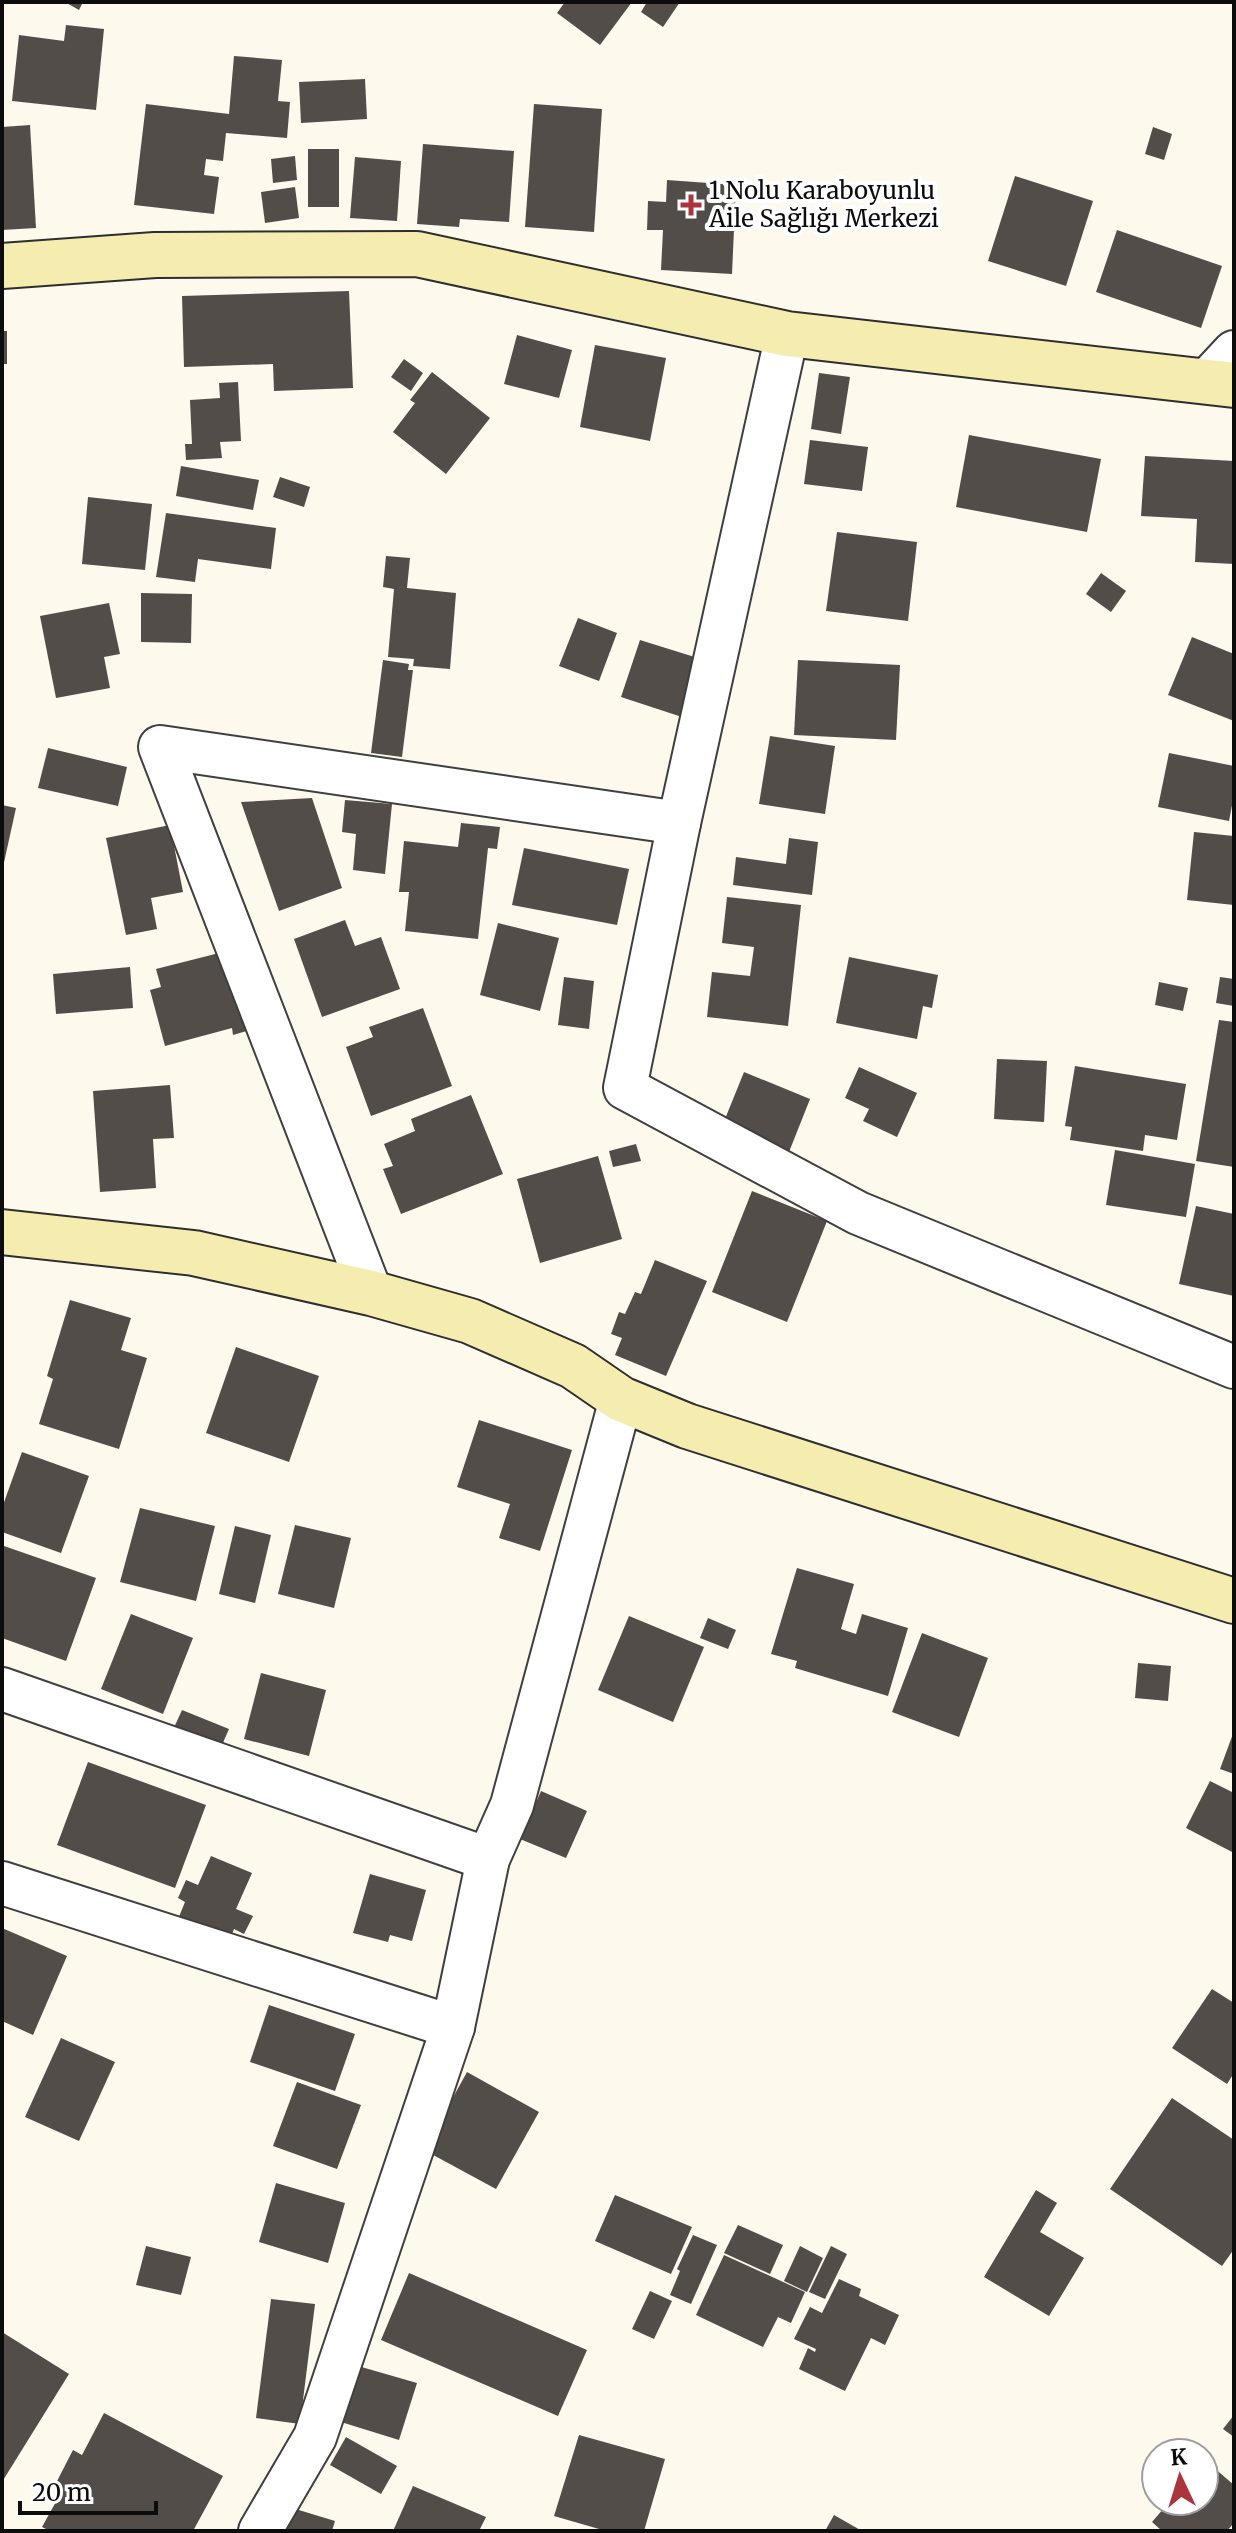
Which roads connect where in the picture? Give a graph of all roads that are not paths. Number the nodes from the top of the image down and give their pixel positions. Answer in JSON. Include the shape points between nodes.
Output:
{"nodes":[{"id":1,"x":2,"y":266,"type":"edge"},
{"id":2,"x":787,"y":334,"type":"junction"},
{"id":3,"x":1225,"y":373,"type":"edge"},
{"id":4,"x":679,"y":823,"type":"junction"},
{"id":5,"x":2,"y":1232,"type":"edge"},
{"id":6,"x":371,"y":1293,"type":"junction"},
{"id":7,"x":1234,"y":1367,"type":"edge"},
{"id":8,"x":621,"y":1399,"type":"junction"},
{"id":9,"x":1234,"y":1601,"type":"edge"},
{"id":10,"x":2,"y":1689,"type":"edge"},
{"id":11,"x":488,"y":1859,"type":"junction"},
{"id":12,"x":2,"y":1883,"type":"edge"},
{"id":13,"x":453,"y":2027,"type":"junction"},
{"id":14,"x":260,"y":2531,"type":"edge"}],
"edges":[{"from":1,"to":2,"type":"street","via":[[155,255],[417,254]]},
{"from":2,"to":3,"type":"street"},
{"from":2,"to":4,"type":"street"},
{"from":4,"to":6,"type":"street","via":[[160,747]]},
{"from":4,"to":7,"type":"street","via":[[625,1088],[858,1213]]},
{"from":5,"to":6,"type":"street","via":[[194,1253]]},
{"from":6,"to":8,"type":"street","via":[[470,1321],[573,1366]]},
{"from":8,"to":9,"type":"street","via":[[687,1426]]},
{"from":8,"to":11,"type":"street","via":[[512,1805]]},
{"from":10,"to":11,"type":"street"},
{"from":11,"to":13,"type":"street"},
{"from":12,"to":13,"type":"street"},
{"from":13,"to":14,"type":"street","via":[[315,2437]]}]}
